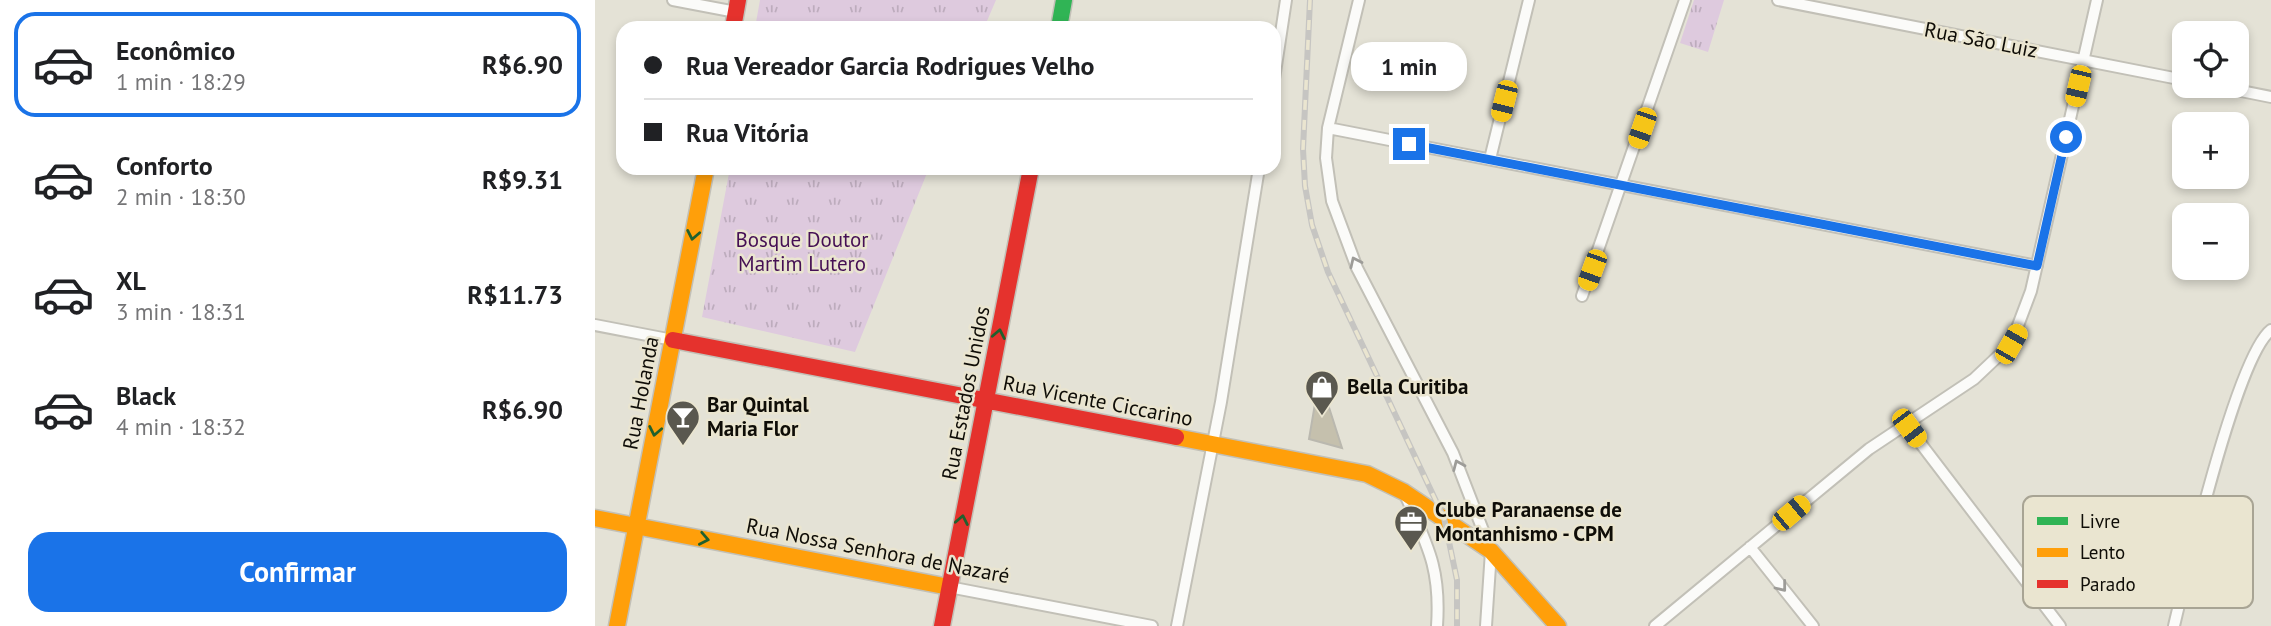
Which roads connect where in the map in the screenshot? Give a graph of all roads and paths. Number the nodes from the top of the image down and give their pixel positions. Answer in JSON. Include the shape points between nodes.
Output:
{"nodes":[{"id":1,"x":673,"y":0,"type":"edge"},
{"id":2,"x":1064,"y":0,"type":"edge"},
{"id":3,"x":1286,"y":0,"type":"edge"},
{"id":4,"x":1359,"y":0,"type":"edge"},
{"id":5,"x":1529,"y":0,"type":"edge"},
{"id":6,"x":1685,"y":0,"type":"edge"},
{"id":7,"x":1778,"y":0,"type":"edge"},
{"id":8,"x":2097,"y":0,"type":"edge"},
{"id":9,"x":735,"y":13,"type":"edge"},
{"id":10,"x":1060,"y":21,"type":"edge"},
{"id":11,"x":1281,"y":33,"type":"edge"},
{"id":12,"x":2084,"y":60,"type":"junction"},
{"id":13,"x":2172,"y":78,"type":"edge"},
{"id":14,"x":2249,"y":93,"type":"edge"},
{"id":15,"x":2271,"y":97,"type":"edge"},
{"id":16,"x":1328,"y":128,"type":"junction"},
{"id":17,"x":1490,"y":159,"type":"junction"},
{"id":18,"x":705,"y":175,"type":"edge"},
{"id":19,"x":1030,"y":175,"type":"edge"},
{"id":20,"x":1258,"y":175,"type":"edge"},
{"id":21,"x":1623,"y":185,"type":"junction"},
{"id":22,"x":2037,"y":266,"type":"junction"},
{"id":23,"x":1582,"y":296,"type":"dead end"},
{"id":24,"x":595,"y":325,"type":"edge"},
{"id":25,"x":2271,"y":330,"type":"edge"},
{"id":26,"x":673,"y":340,"type":"junction"},
{"id":27,"x":986,"y":400,"type":"junction"},
{"id":28,"x":1905,"y":423,"type":"junction"},
{"id":29,"x":1213,"y":444,"type":"junction"},
{"id":30,"x":1403,"y":492,"type":"junction"},
{"id":31,"x":2208,"y":496,"type":"edge"},
{"id":32,"x":595,"y":518,"type":"edge"},
{"id":33,"x":636,"y":526,"type":"junction"},
{"id":34,"x":1750,"y":547,"type":"junction"},
{"id":35,"x":1491,"y":551,"type":"junction"},
{"id":36,"x":2023,"y":578,"type":"edge"},
{"id":37,"x":949,"y":587,"type":"junction"},
{"id":38,"x":2046,"y":608,"type":"edge"},
{"id":39,"x":2179,"y":608,"type":"edge"},
{"id":40,"x":617,"y":626,"type":"edge"},
{"id":41,"x":941,"y":626,"type":"edge"},
{"id":42,"x":1152,"y":626,"type":"edge"},
{"id":43,"x":1177,"y":626,"type":"edge"},
{"id":44,"x":1437,"y":626,"type":"edge"},
{"id":45,"x":1486,"y":626,"type":"edge"},
{"id":46,"x":1558,"y":626,"type":"edge"},
{"id":47,"x":1655,"y":626,"type":"edge"},
{"id":48,"x":1813,"y":626,"type":"edge"},
{"id":49,"x":2060,"y":626,"type":"edge"},
{"id":50,"x":2174,"y":626,"type":"edge"}],
"edges":[{"from":1,"to":9,"type":"street"},
{"from":2,"to":10,"type":"main road"},
{"from":3,"to":11,"type":"street"},
{"from":4,"to":16,"type":"street"},
{"from":5,"to":17,"type":"street"},
{"from":6,"to":21,"type":"street"},
{"from":7,"to":12,"type":"street","name":"Rua São Luiz"},
{"from":8,"to":12,"type":"street"},
{"from":12,"to":13,"type":"street","name":"Rua São Luiz"},
{"from":12,"to":22,"type":"street"},
{"from":14,"to":15,"type":"street"},
{"from":16,"to":17,"type":"street"},
{"from":35,"to":16,"type":"street","one_way":true,"via":[[1441,427],[1345,242],[1328,180]]},
{"from":17,"to":21,"type":"street"},
{"from":18,"to":26,"type":"main road","name":"Rua Holanda","one_way":true},
{"from":27,"to":19,"type":"main road","name":"Rua Estados Unidos","one_way":true},
{"from":20,"to":29,"type":"street"},
{"from":21,"to":22,"type":"street"},
{"from":21,"to":23,"type":"street"},
{"from":22,"to":28,"type":"street","via":[[2011,344],[1974,379]]},
{"from":24,"to":26,"type":"street","name":"Rua Vicente Ciccarino"},
{"from":25,"to":31,"type":"street","via":[[2260,343],[2224,437]]},
{"from":26,"to":27,"type":"main road","name":"Rua Vicente Ciccarino"},
{"from":26,"to":33,"type":"main road","name":"Rua Holanda","one_way":true},
{"from":27,"to":29,"type":"main road","name":"Rua Vicente Ciccarino"},
{"from":37,"to":27,"type":"main road","name":"Rua Estados Unidos","one_way":true},
{"from":28,"to":34,"type":"street"},
{"from":28,"to":36,"type":"street"},
{"from":29,"to":30,"type":"main road","name":"Rua Vicente Ciccarino","via":[[1367,474]]},
{"from":29,"to":43,"type":"street"},
{"from":30,"to":35,"type":"main road","name":"Rua Vicente Ciccarino"},
{"from":30,"to":44,"type":"street","via":[[1436,571],[1440,590]]},
{"from":32,"to":33,"type":"main road","name":"Rua Nossa Senhora de Nazaré"},
{"from":33,"to":37,"type":"main road","name":"Rua Nossa Senhora de Nazaré","one_way":true},
{"from":33,"to":40,"type":"main road","name":"Rua Holanda"},
{"from":34,"to":47,"type":"street"},
{"from":34,"to":48,"type":"street","one_way":true},
{"from":35,"to":45,"type":"street"},
{"from":35,"to":46,"type":"main road","name":"Rua Vicente Ciccarino"},
{"from":37,"to":41,"type":"main road","name":"Rua Estados Unidos"},
{"from":37,"to":42,"type":"street","name":"Rua Nossa Senhora de Nazaré"},
{"from":38,"to":49,"type":"street"},
{"from":39,"to":50,"type":"street"}]}
